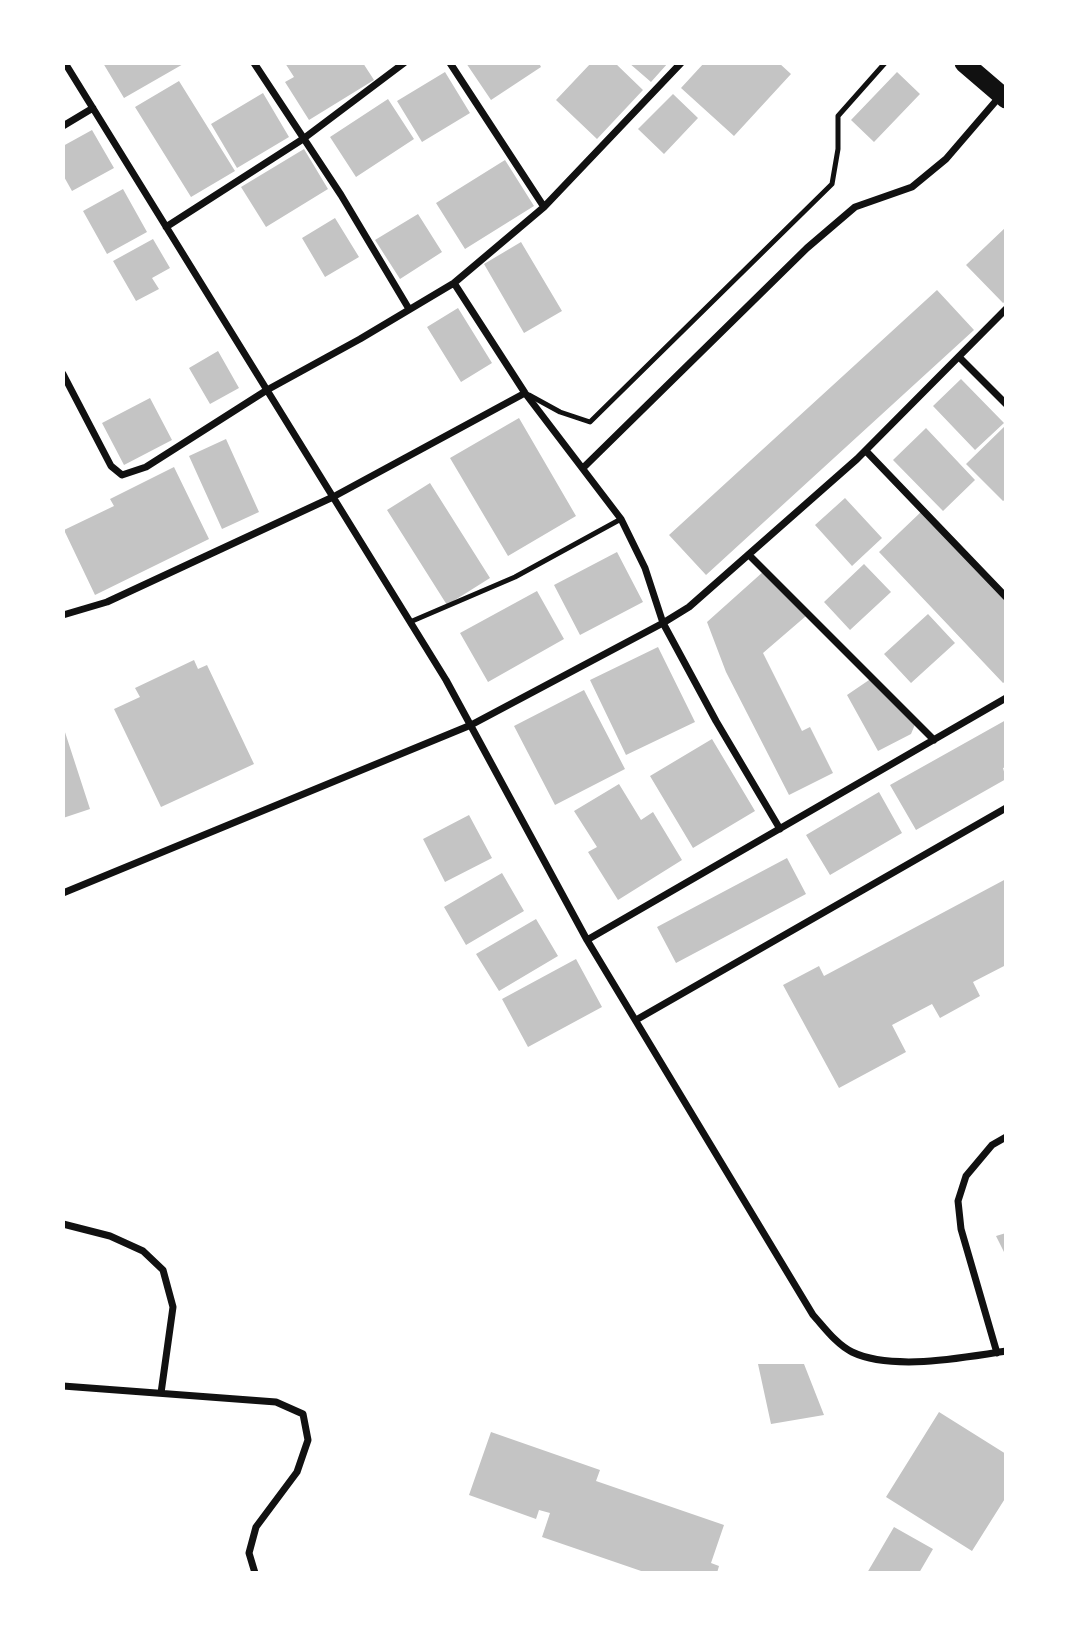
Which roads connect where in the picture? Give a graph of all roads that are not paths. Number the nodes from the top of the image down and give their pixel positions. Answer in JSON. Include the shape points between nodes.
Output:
{"nodes":[{"id":1,"x":65,"y":63,"type":"edge"},
{"id":2,"x":254,"y":63,"type":"edge"},
{"id":3,"x":404,"y":63,"type":"edge"},
{"id":4,"x":450,"y":63,"type":"edge"},
{"id":5,"x":681,"y":63,"type":"edge"},
{"id":6,"x":885,"y":63,"type":"edge"},
{"id":7,"x":964,"y":63,"type":"edge"},
{"id":8,"x":1004,"y":97,"type":"edge"},
{"id":9,"x":93,"y":108,"type":"junction"},
{"id":10,"x":63,"y":126,"type":"edge"},
{"id":11,"x":303,"y":139,"type":"junction"},
{"id":12,"x":544,"y":207,"type":"junction"},
{"id":13,"x":166,"y":227,"type":"junction"},
{"id":14,"x":454,"y":283,"type":"junction"},
{"id":15,"x":409,"y":309,"type":"junction"},
{"id":16,"x":1006,"y":309,"type":"edge"},
{"id":17,"x":959,"y":356,"type":"junction"},
{"id":18,"x":63,"y":374,"type":"edge"},
{"id":19,"x":267,"y":390,"type":"junction"},
{"id":20,"x":525,"y":393,"type":"junction"},
{"id":21,"x":1006,"y":404,"type":"edge"},
{"id":22,"x":866,"y":450,"type":"junction"},
{"id":23,"x":583,"y":468,"type":"junction"},
{"id":24,"x":333,"y":497,"type":"junction"},
{"id":25,"x":621,"y":519,"type":"junction"},
{"id":26,"x":748,"y":555,"type":"junction"},
{"id":27,"x":1006,"y":597,"type":"edge"},
{"id":28,"x":63,"y":615,"type":"edge"},
{"id":29,"x":410,"y":622,"type":"junction"},
{"id":30,"x":663,"y":623,"type":"junction"},
{"id":31,"x":1006,"y":698,"type":"edge"},
{"id":32,"x":471,"y":725,"type":"junction"},
{"id":33,"x":934,"y":740,"type":"junction"},
{"id":34,"x":1006,"y":808,"type":"edge"},
{"id":35,"x":780,"y":829,"type":"junction"},
{"id":36,"x":63,"y":893,"type":"edge"},
{"id":37,"x":587,"y":940,"type":"junction"},
{"id":38,"x":636,"y":1020,"type":"junction"},
{"id":39,"x":1006,"y":1137,"type":"edge"},
{"id":40,"x":63,"y":1224,"type":"edge"},
{"id":41,"x":1002,"y":1352,"type":"edge"},
{"id":42,"x":63,"y":1386,"type":"edge"},
{"id":43,"x":161,"y":1393,"type":"junction"},
{"id":44,"x":256,"y":1573,"type":"edge"}],
"edges":[{"from":1,"to":9,"type":"street"},
{"from":2,"to":11,"type":"street"},
{"from":3,"to":11,"type":"street"},
{"from":4,"to":12,"type":"street"},
{"from":5,"to":12,"type":"street"},
{"from":6,"to":20,"type":"lane","via":[[838,116],[832,184],[590,422]]},
{"from":7,"to":8,"type":"highway"},
{"from":8,"to":23,"type":"street","via":[[946,159],[912,187],[855,207],[807,248]]},
{"from":9,"to":10,"type":"street"},
{"from":9,"to":13,"type":"street"},
{"from":11,"to":13,"type":"street"},
{"from":11,"to":15,"type":"street"},
{"from":12,"to":14,"type":"street"},
{"from":13,"to":19,"type":"street"},
{"from":14,"to":15,"type":"street"},
{"from":14,"to":20,"type":"street"},
{"from":15,"to":19,"type":"street"},
{"from":16,"to":17,"type":"street"},
{"from":17,"to":21,"type":"street"},
{"from":17,"to":22,"type":"street"},
{"from":18,"to":19,"type":"street","via":[[111,466],[122,475],[146,467]]},
{"from":19,"to":24,"type":"street"},
{"from":20,"to":23,"type":"street"},
{"from":20,"to":24,"type":"street"},
{"from":22,"to":26,"type":"street"},
{"from":22,"to":27,"type":"street"},
{"from":23,"to":25,"type":"street"},
{"from":24,"to":28,"type":"street","via":[[107,602]]},
{"from":24,"to":29,"type":"street"},
{"from":25,"to":29,"type":"lane","via":[[514,577]]},
{"from":25,"to":30,"type":"street","via":[[645,568]]},
{"from":26,"to":30,"type":"street","via":[[689,607]]},
{"from":26,"to":33,"type":"street"},
{"from":29,"to":32,"type":"street"},
{"from":30,"to":32,"type":"street"},
{"from":30,"to":35,"type":"street"},
{"from":31,"to":33,"type":"street"},
{"from":32,"to":36,"type":"street"},
{"from":32,"to":37,"type":"street"},
{"from":33,"to":35,"type":"street"},
{"from":34,"to":38,"type":"street"},
{"from":35,"to":37,"type":"street"},
{"from":37,"to":38,"type":"street"},
{"from":38,"to":41,"type":"street","via":[[813,1315],[834,1338],[850,1351],[896,1362]]},
{"from":39,"to":41,"type":"street","via":[[992,1145],[966,1176],[958,1200],[961,1229]]},
{"from":40,"to":43,"type":"street","via":[[110,1236],[143,1251],[163,1270],[173,1307]]},
{"from":42,"to":43,"type":"street"},
{"from":43,"to":44,"type":"street","via":[[276,1402],[303,1414],[308,1440],[297,1472],[256,1527],[249,1553]]}]}
